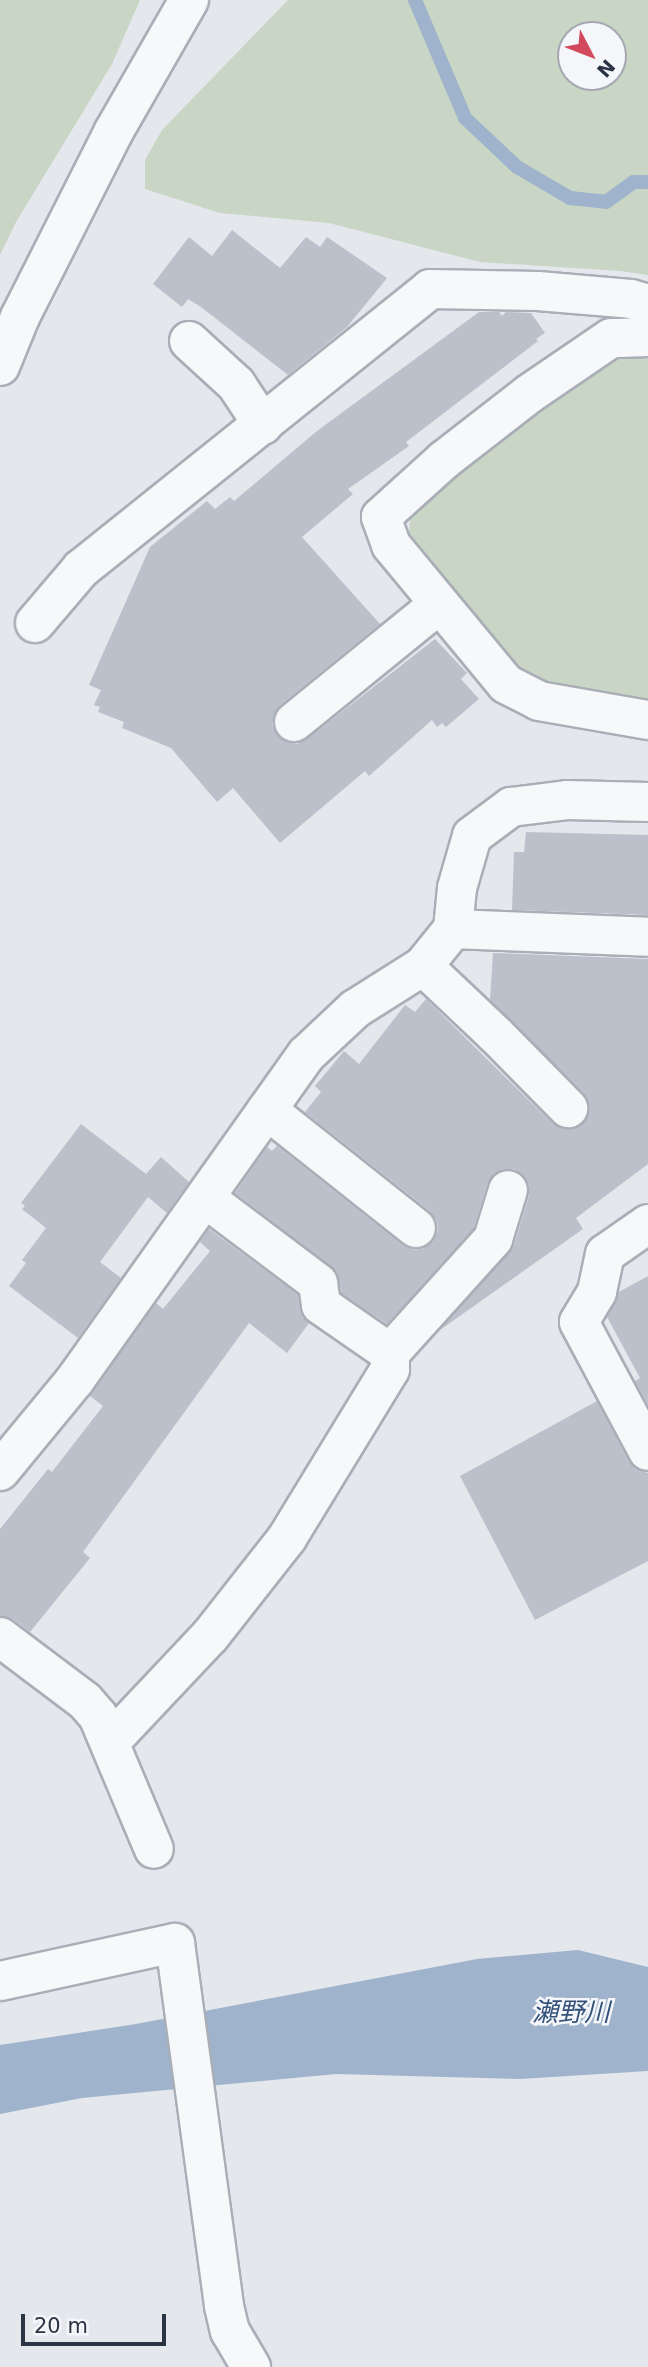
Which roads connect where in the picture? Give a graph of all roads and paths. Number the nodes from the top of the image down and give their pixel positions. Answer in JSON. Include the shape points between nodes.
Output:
{"nodes":[{"id":1,"x":189,"y":0,"type":"edge"},
{"id":2,"x":648,"y":304,"type":"edge"},
{"id":3,"x":648,"y":337,"type":"edge"},
{"id":4,"x":190,"y":341,"type":"dead end"},
{"id":5,"x":0,"y":366,"type":"edge"},
{"id":6,"x":263,"y":425,"type":"junction"},
{"id":7,"x":438,"y":604,"type":"junction"},
{"id":8,"x":35,"y":623,"type":"dead end"},
{"id":9,"x":648,"y":720,"type":"edge"},
{"id":10,"x":294,"y":722,"type":"dead end"},
{"id":11,"x":648,"y":802,"type":"edge"},
{"id":12,"x":453,"y":929,"type":"junction"},
{"id":13,"x":648,"y":937,"type":"edge"},
{"id":14,"x":423,"y":966,"type":"junction"},
{"id":15,"x":568,"y":1108,"type":"dead end"},
{"id":16,"x":267,"y":1110,"type":"junction"},
{"id":17,"x":508,"y":1190,"type":"dead end"},
{"id":18,"x":205,"y":1198,"type":"junction"},
{"id":19,"x":648,"y":1224,"type":"edge"},
{"id":20,"x":416,"y":1228,"type":"dead end"},
{"id":21,"x":390,"y":1353,"type":"junction"},
{"id":22,"x":648,"y":1451,"type":"edge"},
{"id":23,"x":0,"y":1471,"type":"edge"},
{"id":24,"x":0,"y":1637,"type":"edge"},
{"id":25,"x":110,"y":1742,"type":"junction"},
{"id":26,"x":154,"y":1849,"type":"dead end"},
{"id":27,"x":0,"y":1981,"type":"edge"},
{"id":28,"x":251,"y":2367,"type":"edge"}],
"edges":[{"from":1,"to":5,"type":"street","via":[[114,131]]},
{"from":2,"to":6,"type":"street","via":[[538,291],[430,289]]},
{"from":3,"to":7,"type":"street","via":[[611,338],[443,460],[382,517],[391,545]]},
{"from":4,"to":6,"type":"street","via":[[236,384]]},
{"from":6,"to":8,"type":"street","via":[[81,569]]},
{"from":7,"to":9,"type":"street","via":[[506,684],[539,701]]},
{"from":7,"to":10,"type":"street"},
{"from":11,"to":12,"type":"street","via":[[567,800],[511,807],[472,836],[457,888]]},
{"from":12,"to":13,"type":"street"},
{"from":12,"to":14,"type":"street"},
{"from":14,"to":15,"type":"street"},
{"from":14,"to":16,"type":"street","via":[[355,1009],[306,1055]]},
{"from":16,"to":18,"type":"street"},
{"from":16,"to":20,"type":"street"},
{"from":17,"to":21,"type":"street","via":[[493,1240]]},
{"from":18,"to":21,"type":"street","via":[[318,1283],[321,1305]]},
{"from":18,"to":23,"type":"street","via":[[75,1380]]},
{"from":19,"to":22,"type":"street","via":[[605,1254],[597,1292],[579,1322]]},
{"from":21,"to":25,"type":"street","via":[[390,1368],[287,1538],[210,1636]]},
{"from":24,"to":25,"type":"street","via":[[85,1701]]},
{"from":25,"to":26,"type":"street"},
{"from":27,"to":28,"type":"street","via":[[175,1943],[224,2306],[230,2332]]}]}
